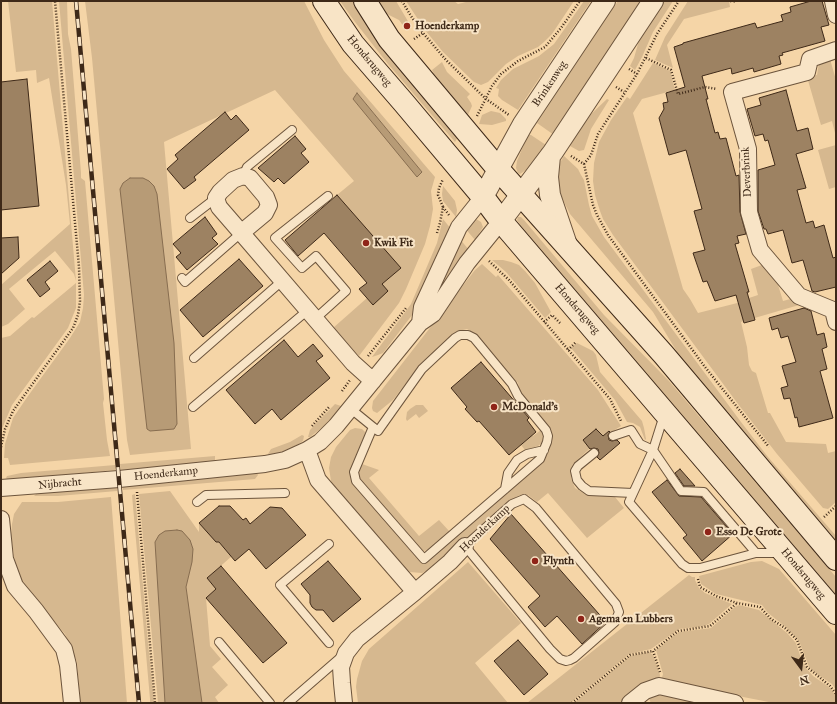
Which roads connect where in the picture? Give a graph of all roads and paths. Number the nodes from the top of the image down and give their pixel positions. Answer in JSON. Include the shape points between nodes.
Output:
{"nodes":[{"id":1,"x":55,"y":1,"type":"edge"},
{"id":2,"x":324,"y":1,"type":"edge"},
{"id":3,"x":365,"y":1,"type":"edge"},
{"id":4,"x":402,"y":1,"type":"edge"},
{"id":5,"x":580,"y":1,"type":"edge"},
{"id":6,"x":605,"y":1,"type":"edge"},
{"id":7,"x":653,"y":1,"type":"edge"},
{"id":8,"x":679,"y":1,"type":"edge"},
{"id":9,"x":731,"y":1,"type":"edge"},
{"id":10,"x":736,"y":1,"type":"edge"},
{"id":11,"x":833,"y":1,"type":"edge"},
{"id":12,"x":836,"y":14,"type":"edge"},
{"id":13,"x":422,"y":33,"type":"junction"},
{"id":14,"x":414,"y":39,"type":"dead end"},
{"id":15,"x":836,"y":50,"type":"edge"},
{"id":16,"x":646,"y":58,"type":"junction"},
{"id":17,"x":629,"y":68,"type":"dead end"},
{"id":18,"x":637,"y":74,"type":"junction"},
{"id":19,"x":616,"y":87,"type":"dead end"},
{"id":20,"x":624,"y":92,"type":"junction"},
{"id":21,"x":732,"y":92,"type":"junction"},
{"id":22,"x":486,"y":99,"type":"junction"},
{"id":23,"x":292,"y":130,"type":"dead end"},
{"id":24,"x":468,"y":133,"type":"junction"},
{"id":25,"x":550,"y":156,"type":"junction"},
{"id":26,"x":452,"y":162,"type":"junction"},
{"id":27,"x":498,"y":169,"type":"junction"},
{"id":28,"x":243,"y":176,"type":"junction"},
{"id":29,"x":520,"y":194,"type":"junction"},
{"id":30,"x":328,"y":196,"type":"dead end"},
{"id":31,"x":483,"y":197,"type":"junction"},
{"id":32,"x":216,"y":198,"type":"junction"},
{"id":33,"x":190,"y":218,"type":"dead end"},
{"id":34,"x":501,"y":221,"type":"junction"},
{"id":35,"x":241,"y":233,"type":"junction"},
{"id":36,"x":436,"y":238,"type":"dead end"},
{"id":37,"x":567,"y":245,"type":"junction"},
{"id":38,"x":499,"y":271,"type":"dead end"},
{"id":39,"x":182,"y":278,"type":"dead end"},
{"id":40,"x":282,"y":281,"type":"junction"},
{"id":41,"x":407,"y":306,"type":"dead end"},
{"id":42,"x":835,"y":314,"type":"edge"},
{"id":43,"x":311,"y":315,"type":"junction"},
{"id":44,"x":544,"y":322,"type":"junction"},
{"id":45,"x":420,"y":323,"type":"junction"},
{"id":46,"x":560,"y":323,"type":"dead end"},
{"id":47,"x":576,"y":342,"type":"dead end"},
{"id":48,"x":568,"y":350,"type":"junction"},
{"id":49,"x":194,"y":358,"type":"dead end"},
{"id":50,"x":358,"y":369,"type":"junction"},
{"id":51,"x":373,"y":381,"type":"junction"},
{"id":52,"x":341,"y":392,"type":"dead end"},
{"id":53,"x":332,"y":404,"type":"dead end"},
{"id":54,"x":193,"y":407,"type":"dead end"},
{"id":55,"x":351,"y":409,"type":"junction"},
{"id":56,"x":665,"y":413,"type":"junction"},
{"id":57,"x":311,"y":427,"type":"dead end"},
{"id":58,"x":373,"y":427,"type":"junction"},
{"id":59,"x":631,"y":430,"type":"junction"},
{"id":60,"x":613,"y":436,"type":"dead end"},
{"id":61,"x":1,"y":448,"type":"edge"},
{"id":62,"x":769,"y":448,"type":"dead end"},
{"id":63,"x":307,"y":450,"type":"junction"},
{"id":64,"x":544,"y":450,"type":"junction"},
{"id":65,"x":653,"y":450,"type":"junction"},
{"id":66,"x":594,"y":453,"type":"dead end"},
{"id":67,"x":119,"y":479,"type":"joint"},
{"id":68,"x":1,"y":488,"type":"edge"},
{"id":69,"x":505,"y":489,"type":"junction"},
{"id":70,"x":137,"y":492,"type":"dead end"},
{"id":71,"x":285,"y":493,"type":"dead end"},
{"id":72,"x":633,"y":493,"type":"junction"},
{"id":73,"x":197,"y":502,"type":"dead end"},
{"id":74,"x":836,"y":506,"type":"edge"},
{"id":75,"x":819,"y":511,"type":"dead end"},
{"id":76,"x":1,"y":518,"type":"edge"},
{"id":77,"x":330,"y":544,"type":"dead end"},
{"id":78,"x":465,"y":546,"type":"junction"},
{"id":79,"x":756,"y":553,"type":"junction"},
{"id":80,"x":785,"y":553,"type":"junction"},
{"id":81,"x":836,"y":559,"type":"edge"},
{"id":82,"x":695,"y":569,"type":"junction"},
{"id":83,"x":415,"y":592,"type":"junction"},
{"id":84,"x":737,"y":603,"type":"junction"},
{"id":85,"x":836,"y":613,"type":"edge"},
{"id":86,"x":219,"y":642,"type":"dead end"},
{"id":87,"x":329,"y":643,"type":"dead end"},
{"id":88,"x":653,"y":651,"type":"junction"},
{"id":89,"x":346,"y":653,"type":"junction"},
{"id":90,"x":659,"y":686,"type":"junction"},
{"id":91,"x":836,"y":694,"type":"edge"},
{"id":92,"x":72,"y":703,"type":"edge"},
{"id":93,"x":155,"y":703,"type":"edge"},
{"id":94,"x":270,"y":703,"type":"edge"},
{"id":95,"x":288,"y":703,"type":"edge"},
{"id":96,"x":344,"y":703,"type":"edge"},
{"id":97,"x":572,"y":703,"type":"edge"},
{"id":98,"x":630,"y":703,"type":"edge"},
{"id":99,"x":735,"y":703,"type":"edge"}],
"edges":[{"from":1,"to":61,"type":"path","via":[[80,300],[73,328],[13,411],[5,429]]},
{"from":2,"to":26,"type":"main road","name":"Hondsrugweg","via":[[353,44]]},
{"from":3,"to":24,"type":"main road","via":[[389,39]]},
{"from":4,"to":13,"type":"path"},
{"from":5,"to":22,"type":"path","via":[[553,39],[509,67],[492,86]]},
{"from":6,"to":27,"type":"street","name":"Brinkenweg","via":[[523,124]]},
{"from":7,"to":25,"type":"street"},
{"from":8,"to":16,"type":"path","via":[[657,34]]},
{"from":9,"to":10,"type":"path"},
{"from":11,"to":12,"type":"street"},
{"from":13,"to":14,"type":"path"},
{"from":13,"to":22,"type":"path"},
{"from":15,"to":21,"type":"street","via":[[810,59],[807,72]]},
{"from":16,"to":18,"type":"path"},
{"from":16,"to":21,"type":"path","via":[[672,70],[678,94],[705,87]]},
{"from":17,"to":18,"type":"path"},
{"from":18,"to":20,"type":"path"},
{"from":19,"to":20,"type":"path"},
{"from":20,"to":62,"type":"path","via":[[598,134],[591,155],[584,164],[593,205],[602,227],[705,367]]},
{"from":21,"to":42,"type":"street","name":"Deverbrink","via":[[748,149],[749,212],[760,250],[799,296]]},
{"from":22,"to":24,"type":"path"},
{"from":23,"to":28,"type":"lane","via":[[247,167]]},
{"from":24,"to":27,"type":"main road"},
{"from":25,"to":29,"type":"street"},
{"from":25,"to":37,"type":"street","via":[[550,195]]},
{"from":26,"to":31,"type":"main road","name":"Hondsrugweg"},
{"from":26,"to":36,"type":"path","via":[[439,188],[438,195],[442,206]]},
{"from":27,"to":29,"type":"main road"},
{"from":27,"to":31,"type":"street","name":"Hoenderkamp"},
{"from":28,"to":32,"type":"street","via":[[233,180]]},
{"from":28,"to":35,"type":"street","via":[[250,178],[266,197],[269,205],[265,213]]},
{"from":29,"to":34,"type":"street"},
{"from":29,"to":37,"type":"main road"},
{"from":30,"to":43,"type":"lane","via":[[275,238],[302,268],[316,256],[346,291]]},
{"from":31,"to":34,"type":"main road","name":"Hondsrugweg"},
{"from":31,"to":45,"type":"street","name":"Hoenderkamp","via":[[460,227],[422,307]]},
{"from":32,"to":33,"type":"lane"},
{"from":32,"to":35,"type":"street","via":[[219,207]]},
{"from":34,"to":45,"type":"street","name":"Hoenderkamp","via":[[467,262],[433,314]]},
{"from":34,"to":56,"type":"main road","name":"Hondsrugweg"},
{"from":35,"to":39,"type":"lane","via":[[185,282]]},
{"from":35,"to":40,"type":"street"},
{"from":37,"to":81,"type":"main road"},
{"from":38,"to":44,"type":"path"},
{"from":40,"to":43,"type":"street"},
{"from":40,"to":49,"type":"lane"},
{"from":41,"to":50,"type":"path"},
{"from":43,"to":50,"type":"street"},
{"from":43,"to":54,"type":"lane"},
{"from":44,"to":46,"type":"path","via":[[552,315]]},
{"from":44,"to":48,"type":"path"},
{"from":45,"to":51,"type":"street","name":"Hoenderkamp"},
{"from":47,"to":48,"type":"path"},
{"from":48,"to":59,"type":"path","via":[[610,399],[620,420]]},
{"from":50,"to":51,"type":"street"},
{"from":50,"to":52,"type":"path"},
{"from":51,"to":55,"type":"street","name":"Hoenderkamp"},
{"from":53,"to":57,"type":"path"},
{"from":55,"to":58,"type":"lane"},
{"from":55,"to":63,"type":"street","name":"Hoenderkamp","via":[[320,442]]},
{"from":56,"to":65,"type":"lane"},
{"from":56,"to":80,"type":"main road","name":"Hondsrugweg"},
{"from":58,"to":64,"type":"lane","via":[[378,430],[422,369],[451,341],[460,335],[468,335],[474,338],[512,384],[518,396],[546,430],[548,436]]},
{"from":58,"to":69,"type":"lane","via":[[354,472],[356,481],[424,559]]},
{"from":59,"to":60,"type":"lane"},
{"from":59,"to":65,"type":"lane","via":[[640,444]]},
{"from":63,"to":67,"type":"street","name":"Hoenderkamp","via":[[285,460],[265,464]]},
{"from":63,"to":83,"type":"street","via":[[318,480]]},
{"from":64,"to":69,"type":"lane","via":[[540,459]]},
{"from":64,"to":69,"type":"lane","via":[[527,454],[517,460],[508,473]]},
{"from":65,"to":72,"type":"lane"},
{"from":65,"to":79,"type":"lane","via":[[681,491],[704,492]]},
{"from":66,"to":72,"type":"lane","via":[[575,471],[582,486],[589,491]]},
{"from":67,"to":68,"type":"street","name":"Nijbracht"},
{"from":70,"to":93,"type":"path"},
{"from":71,"to":73,"type":"lane","via":[[206,495]]},
{"from":72,"to":82,"type":"lane","via":[[629,502],[682,564]]},
{"from":74,"to":75,"type":"path","via":[[824,517]]},
{"from":76,"to":92,"type":"street","via":[[5,559],[14,586],[64,649]]},
{"from":77,"to":87,"type":"lane","via":[[280,584]]},
{"from":78,"to":78,"type":"lane","name":"Hoenderkamp","via":[[512,504],[524,499],[536,508],[620,612],[614,622],[574,658],[566,661],[560,659]]},
{"from":78,"to":83,"type":"street","name":"Hoenderkamp"},
{"from":79,"to":80,"type":"lane"},
{"from":79,"to":82,"type":"lane"},
{"from":80,"to":85,"type":"main road","name":"Hondsrugweg"},
{"from":82,"to":84,"type":"path","via":[[700,587]]},
{"from":83,"to":89,"type":"street","name":"Hoenderkamp","via":[[357,639]]},
{"from":84,"to":88,"type":"path","via":[[710,626],[678,631]]},
{"from":84,"to":91,"type":"path","via":[[760,608],[785,628],[797,640],[808,668]]},
{"from":86,"to":94,"type":"lane"},
{"from":88,"to":90,"type":"path","via":[[661,676]]},
{"from":88,"to":97,"type":"path","via":[[630,655]]},
{"from":89,"to":95,"type":"lane"},
{"from":89,"to":96,"type":"street","name":"Hoenderkamp","via":[[341,667]]},
{"from":90,"to":98,"type":"street","via":[[645,690]]},
{"from":90,"to":99,"type":"street"}]}
